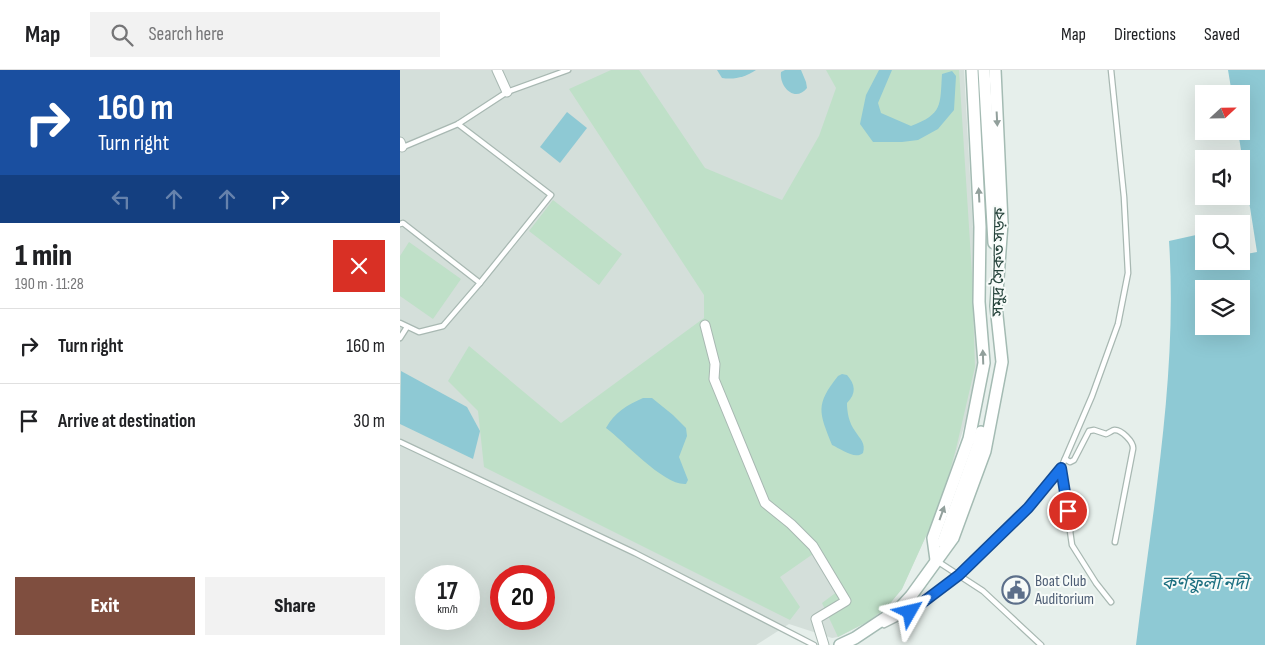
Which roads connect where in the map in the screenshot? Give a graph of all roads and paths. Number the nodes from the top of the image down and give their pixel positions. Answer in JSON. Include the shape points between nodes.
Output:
{"nodes":[{"id":1,"x":497,"y":70,"type":"edge"},
{"id":2,"x":568,"y":70,"type":"edge"},
{"id":3,"x":972,"y":70,"type":"edge"},
{"id":4,"x":984,"y":70,"type":"edge"},
{"id":5,"x":995,"y":70,"type":"edge"},
{"id":6,"x":1111,"y":70,"type":"edge"},
{"id":7,"x":507,"y":92,"type":"junction"},
{"id":8,"x":458,"y":124,"type":"junction"},
{"id":9,"x":401,"y":146,"type":"edge"},
{"id":10,"x":400,"y":224,"type":"edge"},
{"id":11,"x":480,"y":283,"type":"junction"},
{"id":12,"x":400,"y":324,"type":"edge"},
{"id":13,"x":705,"y":324,"type":"dead end"},
{"id":14,"x":407,"y":327,"type":"junction"},
{"id":15,"x":400,"y":338,"type":"edge"},
{"id":16,"x":400,"y":442,"type":"edge"},
{"id":17,"x":1065,"y":459,"type":"junction"},
{"id":18,"x":1061,"y":468,"type":"junction"},
{"id":19,"x":1115,"y":542,"type":"dead end"},
{"id":20,"x":936,"y":560,"type":"junction"},
{"id":21,"x":959,"y":575,"type":"junction"},
{"id":22,"x":1111,"y":602,"type":"dead end"},
{"id":23,"x":855,"y":638,"type":"junction"},
{"id":24,"x":814,"y":645,"type":"edge"},
{"id":25,"x":824,"y":645,"type":"edge"},
{"id":26,"x":840,"y":645,"type":"edge"},
{"id":27,"x":1041,"y":645,"type":"edge"}],
"edges":[{"from":1,"to":7,"type":"street"},
{"from":2,"to":7,"type":"lane"},
{"from":20,"to":3,"type":"main road","name":"সমুদ্র সৈকত সড়ক","one_way":true,"via":[[933,538],[969,439],[984,363]]},
{"from":4,"to":20,"type":"main road","via":[[995,260],[992,296],[995,359],[978,445]]},
{"from":5,"to":20,"type":"main road","name":"সমুদ্র সৈকত সড়ক","one_way":true,"via":[[1002,223],[996,306],[1002,362],[985,451],[953,538]]},
{"from":6,"to":17,"type":"lane","via":[[1128,273],[1118,324]]},
{"from":7,"to":8,"type":"lane"},
{"from":8,"to":9,"type":"lane"},
{"from":8,"to":11,"type":"lane","via":[[551,195]]},
{"from":10,"to":11,"type":"lane","via":[[403,223]]},
{"from":11,"to":14,"type":"lane","via":[[443,326],[418,332]]},
{"from":12,"to":14,"type":"lane"},
{"from":13,"to":25,"type":"street","via":[[715,364],[714,379],[765,503],[813,546],[846,601],[816,620]]},
{"from":14,"to":15,"type":"lane"},
{"from":16,"to":24,"type":"lane","via":[[635,554]]},
{"from":17,"to":18,"type":"lane"},
{"from":17,"to":19,"type":"lane","via":[[1074,460],[1089,431],[1106,434],[1117,430],[1134,444]]},
{"from":18,"to":21,"type":"lane","via":[[1028,508]]},
{"from":18,"to":22,"type":"lane","via":[[1072,544]]},
{"from":20,"to":21,"type":"lane"},
{"from":20,"to":23,"type":"main road","name":"সমুদ্র সৈকত সড়ক","via":[[900,608]]},
{"from":21,"to":23,"type":"lane","via":[[910,612]]},
{"from":21,"to":27,"type":"lane","via":[[983,591]]},
{"from":23,"to":26,"type":"main road","name":"সমুদ্র সৈকত সড়ক"}]}
